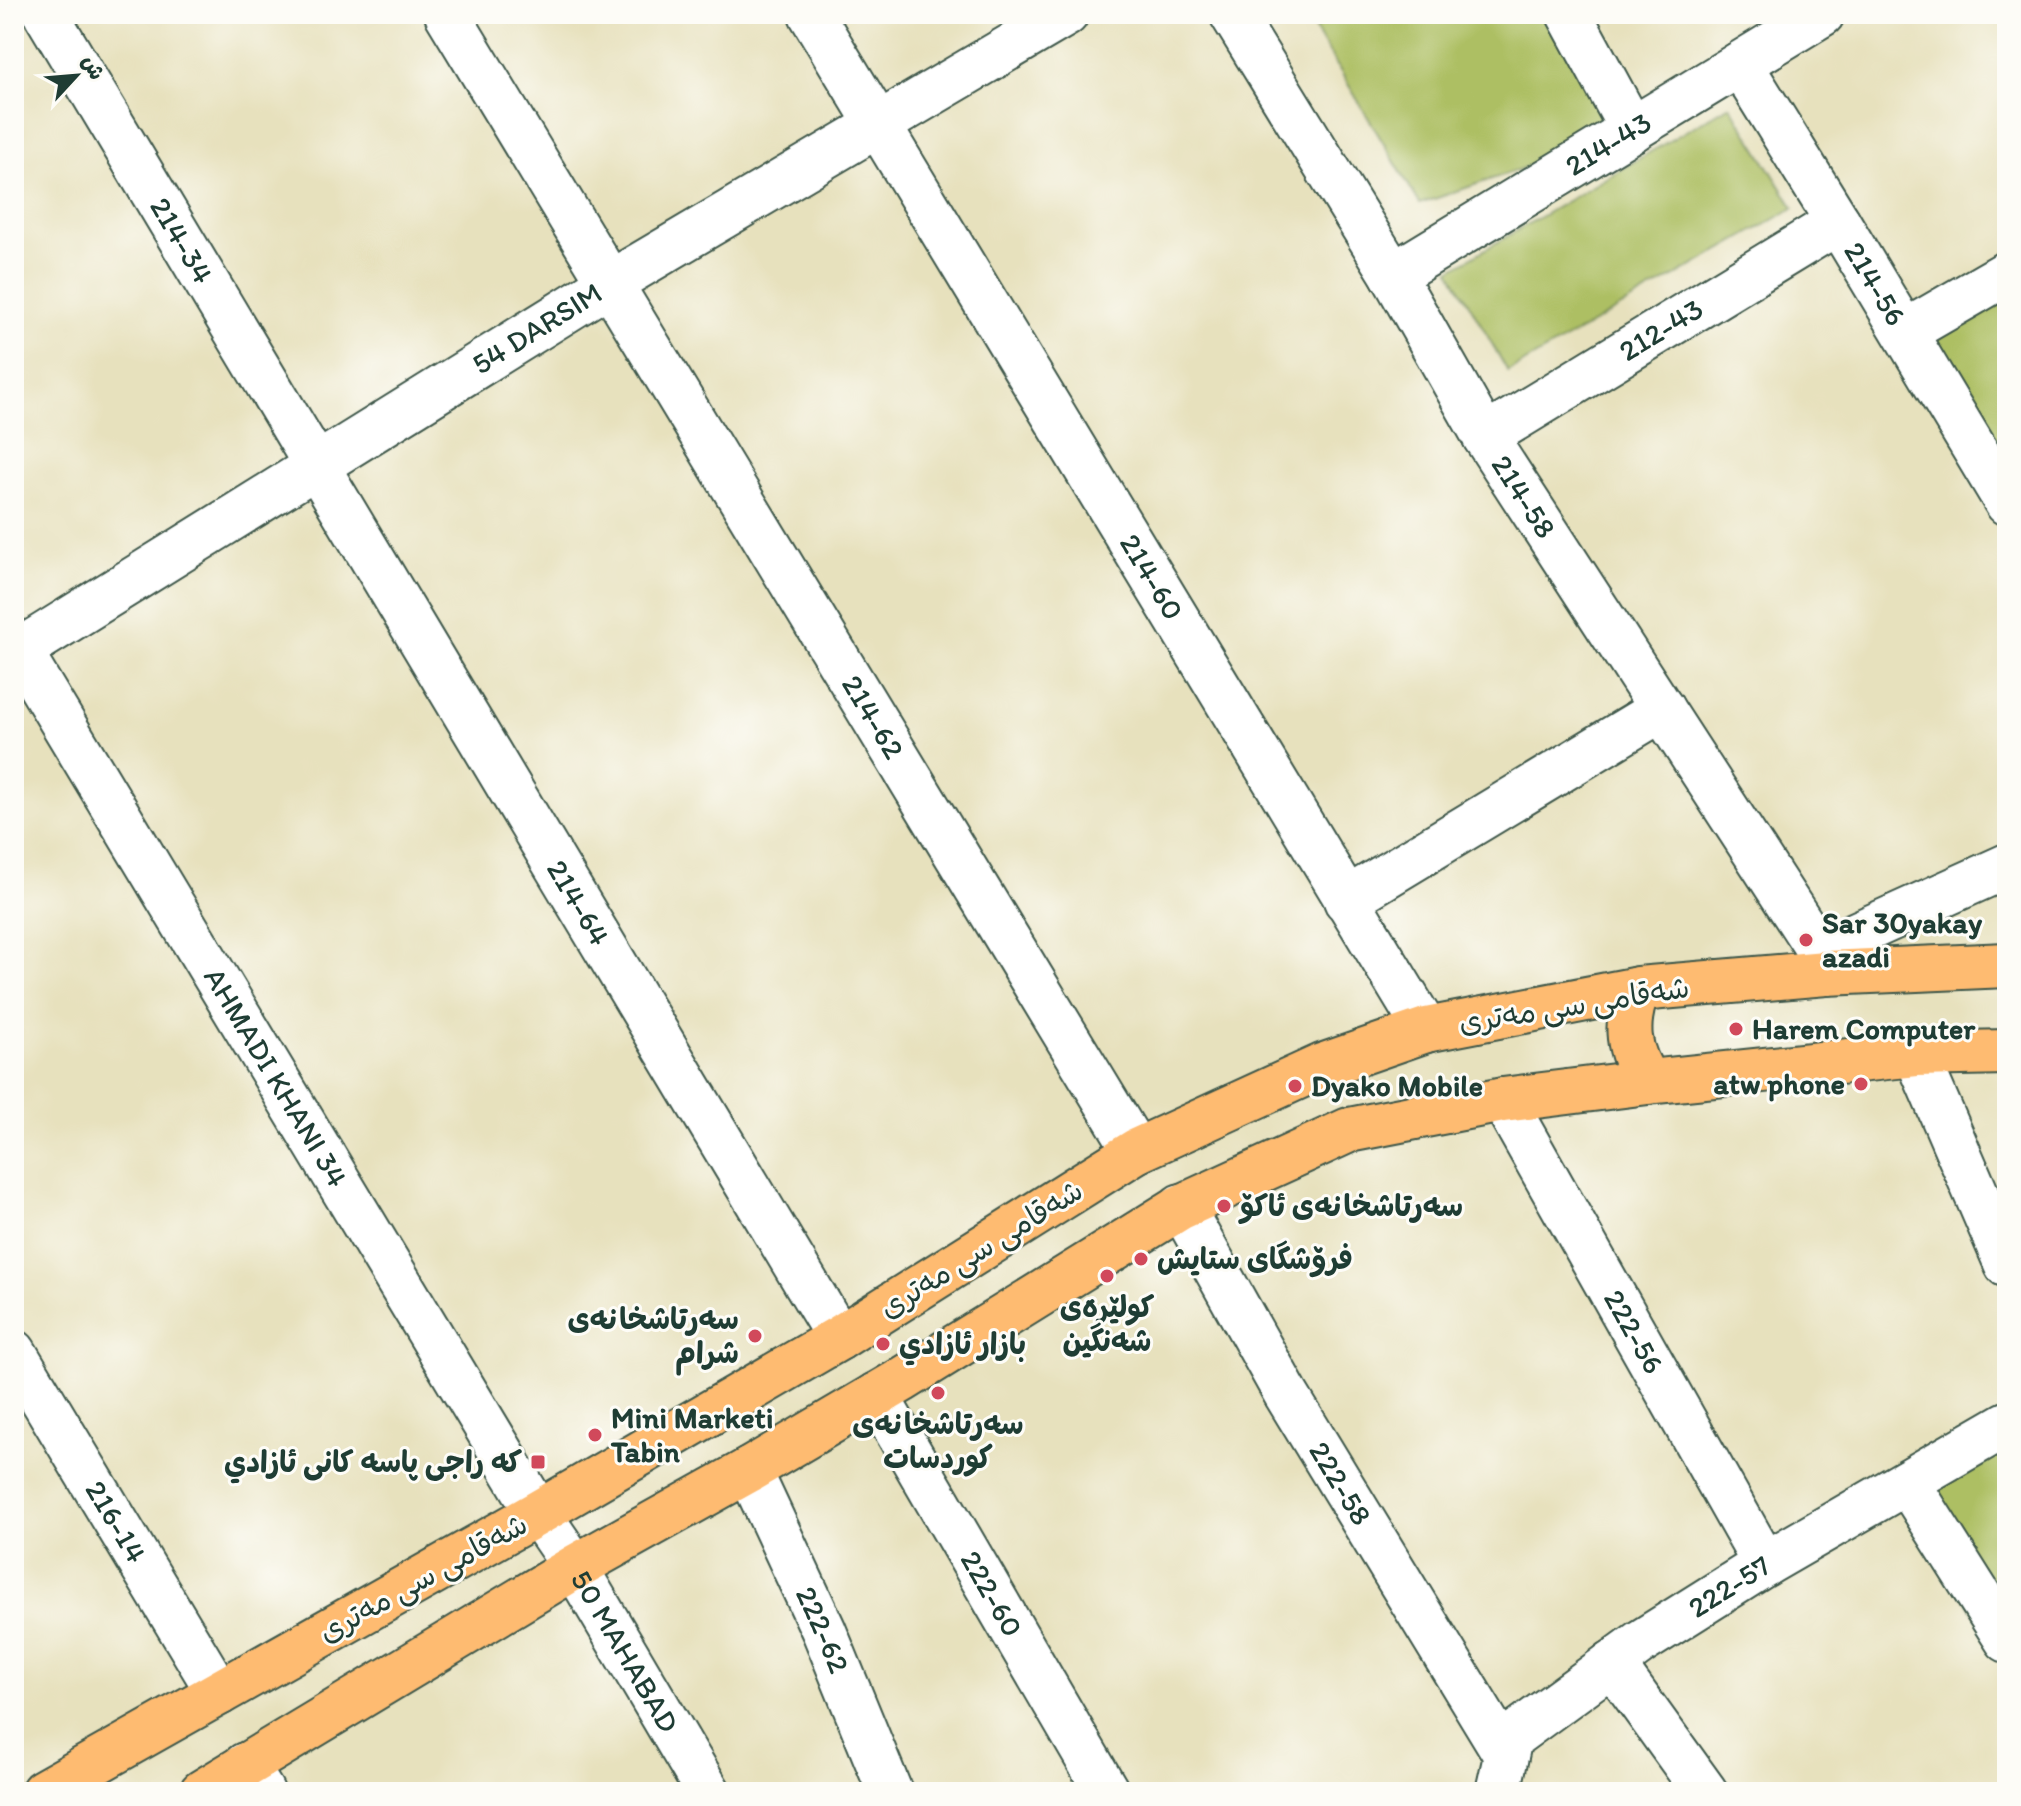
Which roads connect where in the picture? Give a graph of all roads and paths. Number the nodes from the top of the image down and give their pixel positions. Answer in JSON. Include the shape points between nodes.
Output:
{"nodes":[{"id":1,"x":46,"y":14,"type":"edge"},
{"id":2,"x":447,"y":14,"type":"edge"},
{"id":3,"x":811,"y":14,"type":"edge"},
{"id":4,"x":1066,"y":14,"type":"edge"},
{"id":5,"x":1232,"y":14,"type":"edge"},
{"id":6,"x":1569,"y":14,"type":"edge"},
{"id":7,"x":1822,"y":14,"type":"edge"},
{"id":8,"x":1740,"y":64,"type":"junction"},
{"id":9,"x":878,"y":125,"type":"junction"},
{"id":10,"x":1632,"y":130,"type":"junction"},
{"id":11,"x":1838,"y":222,"type":"junction"},
{"id":12,"x":2007,"y":273,"type":"edge"},
{"id":13,"x":1393,"y":275,"type":"junction"},
{"id":14,"x":610,"y":283,"type":"junction"},
{"id":15,"x":1905,"y":332,"type":"junction"},
{"id":16,"x":1485,"y":437,"type":"junction"},
{"id":17,"x":318,"y":466,"type":"junction"},
{"id":18,"x":2007,"y":503,"type":"edge"},
{"id":19,"x":16,"y":649,"type":"edge"},
{"id":20,"x":1662,"y":709,"type":"junction"},
{"id":21,"x":2007,"y":866,"type":"edge"},
{"id":22,"x":1346,"y":900,"type":"junction"},
{"id":23,"x":1822,"y":962,"type":"junction"},
{"id":24,"x":2007,"y":965,"type":"edge"},
{"id":25,"x":1638,"y":989,"type":"junction"},
{"id":26,"x":1426,"y":1030,"type":"junction"},
{"id":27,"x":2007,"y":1052,"type":"edge"},
{"id":28,"x":1916,"y":1054,"type":"junction"},
{"id":29,"x":1648,"y":1082,"type":"junction"},
{"id":30,"x":1503,"y":1100,"type":"junction"},
{"id":31,"x":1136,"y":1151,"type":"junction"},
{"id":32,"x":1181,"y":1206,"type":"junction"},
{"id":33,"x":2007,"y":1265,"type":"edge"},
{"id":34,"x":839,"y":1338,"type":"junction"},
{"id":35,"x":14,"y":1352,"type":"edge"},
{"id":36,"x":876,"y":1395,"type":"junction"},
{"id":37,"x":2007,"y":1424,"type":"edge"},
{"id":38,"x":749,"y":1470,"type":"junction"},
{"id":39,"x":1907,"y":1482,"type":"junction"},
{"id":40,"x":538,"y":1513,"type":"junction"},
{"id":41,"x":1765,"y":1564,"type":"junction"},
{"id":42,"x":575,"y":1567,"type":"junction"},
{"id":43,"x":2007,"y":1640,"type":"edge"},
{"id":44,"x":1612,"y":1663,"type":"junction"},
{"id":45,"x":219,"y":1693,"type":"junction"},
{"id":46,"x":1502,"y":1774,"type":"edge"},
{"id":47,"x":253,"y":1779,"type":"edge"},
{"id":48,"x":43,"y":1792,"type":"edge"},
{"id":49,"x":202,"y":1792,"type":"edge"},
{"id":50,"x":708,"y":1792,"type":"edge"},
{"id":51,"x":890,"y":1792,"type":"edge"},
{"id":52,"x":1107,"y":1792,"type":"edge"},
{"id":53,"x":1705,"y":1792,"type":"edge"}],
"edges":[{"from":1,"to":17,"type":"street","name":"214-34"},
{"from":2,"to":14,"type":"street","name":"214-62"},
{"from":3,"to":9,"type":"street","name":"214-60"},
{"from":4,"to":9,"type":"street","name":"54 DARSIM"},
{"from":5,"to":13,"type":"street","name":"214-58"},
{"from":6,"to":10,"type":"street"},
{"from":7,"to":8,"type":"street","name":"214-43"},
{"from":8,"to":10,"type":"street","name":"214-43"},
{"from":8,"to":11,"type":"street","name":"214-56"},
{"from":9,"to":14,"type":"street","name":"54 DARSIM"},
{"from":9,"to":22,"type":"street","name":"214-60"},
{"from":10,"to":13,"type":"street","name":"214-43"},
{"from":11,"to":15,"type":"street","name":"214-56"},
{"from":11,"to":16,"type":"street","name":"212-43"},
{"from":12,"to":15,"type":"street"},
{"from":13,"to":16,"type":"street","name":"214-58"},
{"from":14,"to":17,"type":"street","name":"54 DARSIM"},
{"from":14,"to":31,"type":"street","name":"214-62"},
{"from":15,"to":18,"type":"street","name":"214-56"},
{"from":16,"to":20,"type":"street","name":"214-58"},
{"from":17,"to":19,"type":"street","name":"54 DARSIM"},
{"from":17,"to":34,"type":"street","name":"214-64"},
{"from":19,"to":40,"type":"street","name":"AHMADI KHANI 34"},
{"from":20,"to":22,"type":"street"},
{"from":20,"to":23,"type":"street","name":"214-58"},
{"from":21,"to":23,"type":"street"},
{"from":22,"to":26,"type":"street","name":"214-60"},
{"from":23,"to":24,"type":"main road","name":"شەقامی سی مەتری"},
{"from":23,"to":25,"type":"main road","name":"شەقامی سی مەتری"},
{"from":25,"to":26,"type":"main road","name":"شەقامی سی مەتری"},
{"from":25,"to":29,"type":"main road","via":[[1628,1027],[1630,1047]]},
{"from":26,"to":31,"type":"main road","name":"شەقامی سی مەتری","via":[[1322,1066]]},
{"from":27,"to":28,"type":"main road"},
{"from":28,"to":29,"type":"main road"},
{"from":28,"to":33,"type":"street"},
{"from":29,"to":30,"type":"main road"},
{"from":30,"to":32,"type":"main road","via":[[1349,1130]]},
{"from":30,"to":41,"type":"street","name":"222-56"},
{"from":31,"to":34,"type":"main road","name":"شەقامی سی مەتری"},
{"from":32,"to":36,"type":"main road"},
{"from":32,"to":46,"type":"street","name":"222-58"},
{"from":34,"to":40,"type":"main road","name":"شەقامی سی مەتری"},
{"from":35,"to":45,"type":"street","name":"216-14"},
{"from":36,"to":38,"type":"main road"},
{"from":36,"to":52,"type":"street","name":"222-60"},
{"from":37,"to":39,"type":"street","name":"222-57"},
{"from":38,"to":42,"type":"main road"},
{"from":38,"to":51,"type":"street","name":"222-62","via":[[824,1631]]},
{"from":39,"to":41,"type":"street","name":"222-57"},
{"from":39,"to":43,"type":"street"},
{"from":40,"to":42,"type":"street","name":"50 MAHABAD"},
{"from":40,"to":45,"type":"main road","name":"شەقامی سی مەتری"},
{"from":41,"to":44,"type":"street","name":"222-57"},
{"from":42,"to":47,"type":"main road"},
{"from":42,"to":50,"type":"street","name":"50 MAHABAD"},
{"from":44,"to":46,"type":"street","name":"222-57","via":[[1510,1738]]},
{"from":44,"to":53,"type":"street"},
{"from":45,"to":48,"type":"main road","name":"شەقامی سی مەتری"},
{"from":47,"to":49,"type":"main road"}]}
